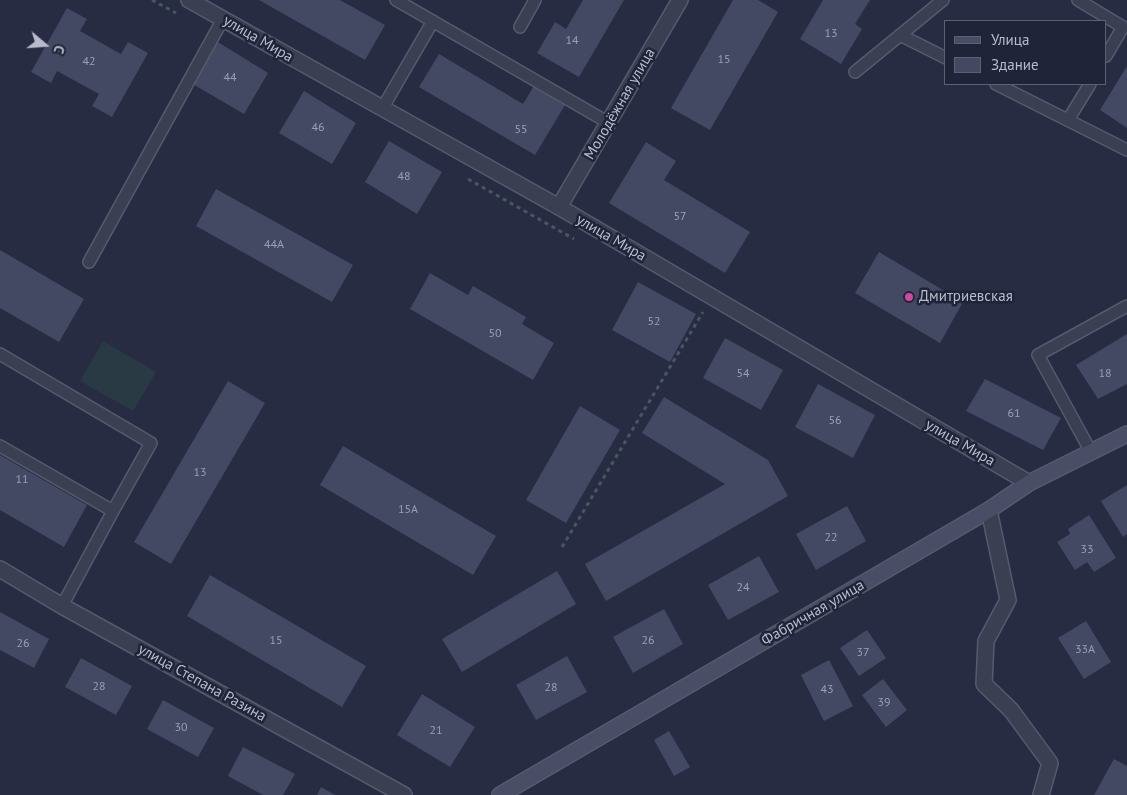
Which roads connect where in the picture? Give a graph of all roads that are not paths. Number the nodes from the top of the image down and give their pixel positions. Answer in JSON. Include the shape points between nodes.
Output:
{"nodes":[{"id":1,"x":189,"y":0,"type":"edge"},
{"id":2,"x":396,"y":0,"type":"edge"},
{"id":3,"x":535,"y":0,"type":"edge"},
{"id":4,"x":680,"y":0,"type":"edge"},
{"id":5,"x":943,"y":0,"type":"edge"},
{"id":6,"x":1078,"y":0,"type":"edge"},
{"id":7,"x":223,"y":19,"type":"junction"},
{"id":8,"x":433,"y":21,"type":"junction"},
{"id":9,"x":520,"y":27,"type":"dead end"},
{"id":10,"x":900,"y":35,"type":"junction"},
{"id":11,"x":1107,"y":54,"type":"edge"},
{"id":12,"x":944,"y":57,"type":"edge"},
{"id":13,"x":855,"y":72,"type":"dead end"},
{"id":14,"x":998,"y":85,"type":"edge"},
{"id":15,"x":1089,"y":85,"type":"edge"},
{"id":16,"x":382,"y":109,"type":"junction"},
{"id":17,"x":1068,"y":120,"type":"junction"},
{"id":18,"x":608,"y":123,"type":"junction"},
{"id":19,"x":1127,"y":150,"type":"edge"},
{"id":20,"x":559,"y":208,"type":"junction"},
{"id":21,"x":89,"y":262,"type":"dead end"},
{"id":22,"x":1127,"y":306,"type":"edge"},
{"id":23,"x":0,"y":354,"type":"edge"},
{"id":24,"x":1127,"y":434,"type":"edge"},
{"id":25,"x":0,"y":446,"type":"edge"},
{"id":26,"x":1090,"y":452,"type":"junction"},
{"id":27,"x":1028,"y":483,"type":"junction"},
{"id":28,"x":989,"y":510,"type":"junction"},
{"id":29,"x":113,"y":511,"type":"junction"},
{"id":30,"x":0,"y":569,"type":"edge"},
{"id":31,"x":62,"y":606,"type":"junction"},
{"id":32,"x":404,"y":795,"type":"edge"},
{"id":33,"x":500,"y":795,"type":"edge"},
{"id":34,"x":1041,"y":795,"type":"edge"}],
"edges":[{"from":1,"to":7,"type":"street","name":"улица Мира"},
{"from":2,"to":8,"type":"lane"},
{"from":3,"to":9,"type":"lane"},
{"from":4,"to":18,"type":"street","name":"Молодёжная улица"},
{"from":5,"to":10,"type":"lane"},
{"from":6,"to":11,"type":"lane","via":[[1123,27]]},
{"from":7,"to":16,"type":"street","name":"улица Мира"},
{"from":7,"to":21,"type":"lane"},
{"from":8,"to":16,"type":"lane"},
{"from":8,"to":18,"type":"lane"},
{"from":10,"to":12,"type":"lane"},
{"from":10,"to":13,"type":"lane"},
{"from":14,"to":17,"type":"lane"},
{"from":15,"to":17,"type":"lane"},
{"from":16,"to":20,"type":"street","name":"улица Мира"},
{"from":17,"to":19,"type":"lane"},
{"from":18,"to":20,"type":"street","name":"Молодёжная улица"},
{"from":20,"to":27,"type":"street","name":"улица Мира"},
{"from":22,"to":26,"type":"lane","via":[[1038,355]]},
{"from":23,"to":29,"type":"lane","via":[[152,442]]},
{"from":24,"to":26,"type":"main road","name":"Фабричная улица"},
{"from":25,"to":29,"type":"lane"},
{"from":26,"to":27,"type":"main road","name":"Фабричная улица"},
{"from":27,"to":28,"type":"main road","name":"Фабричная улица"},
{"from":28,"to":33,"type":"main road","name":"Фабричная улица"},
{"from":28,"to":34,"type":"street","via":[[1008,600],[986,641],[984,684],[1011,710],[1050,763]]},
{"from":29,"to":31,"type":"lane"},
{"from":30,"to":31,"type":"street","name":"улица Степана Разина"},
{"from":31,"to":32,"type":"street","name":"улица Степана Разина"}]}
